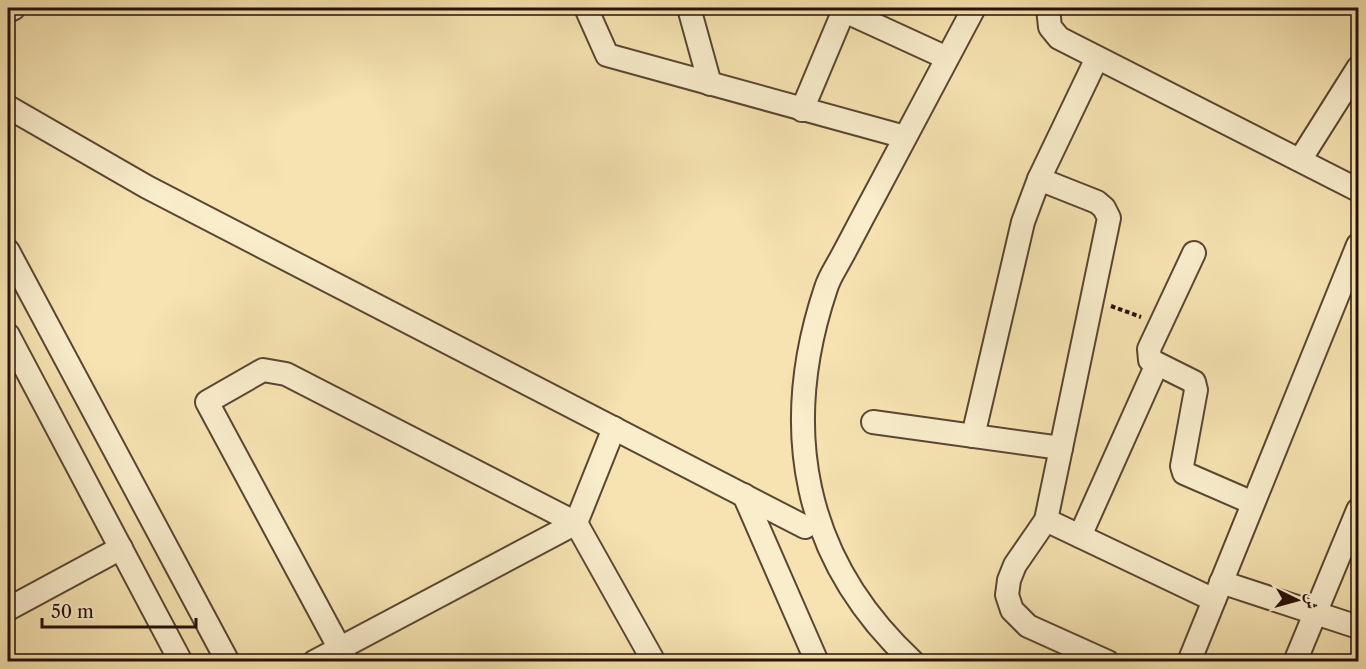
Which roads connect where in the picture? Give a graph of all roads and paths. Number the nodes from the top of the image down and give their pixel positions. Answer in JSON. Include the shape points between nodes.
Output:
{"nodes":[{"id":1,"x":14,"y":8,"type":"edge"},
{"id":2,"x":586,"y":8,"type":"edge"},
{"id":3,"x":688,"y":8,"type":"edge"},
{"id":4,"x":974,"y":8,"type":"edge"},
{"id":5,"x":1048,"y":8,"type":"edge"},
{"id":6,"x":841,"y":9,"type":"edge"},
{"id":7,"x":8,"y":11,"type":"edge"},
{"id":8,"x":947,"y":58,"type":"junction"},
{"id":9,"x":1098,"y":58,"type":"junction"},
{"id":10,"x":1359,"y":68,"type":"edge"},
{"id":11,"x":710,"y":84,"type":"junction"},
{"id":12,"x":8,"y":107,"type":"edge"},
{"id":13,"x":802,"y":110,"type":"junction"},
{"id":14,"x":905,"y":137,"type":"junction"},
{"id":15,"x":1300,"y":160,"type":"junction"},
{"id":16,"x":1039,"y":179,"type":"junction"},
{"id":17,"x":1359,"y":190,"type":"edge"},
{"id":18,"x":1359,"y":245,"type":"edge"},
{"id":19,"x":8,"y":251,"type":"edge"},
{"id":20,"x":1194,"y":253,"type":"dead end"},
{"id":21,"x":1094,"y":299,"type":"junction"},
{"id":22,"x":1161,"y":325,"type":"junction"},
{"id":23,"x":8,"y":335,"type":"edge"},
{"id":24,"x":1157,"y":364,"type":"junction"},
{"id":25,"x":873,"y":422,"type":"dead end"},
{"id":26,"x":614,"y":428,"type":"junction"},
{"id":27,"x":974,"y":436,"type":"junction"},
{"id":28,"x":1061,"y":448,"type":"junction"},
{"id":29,"x":744,"y":495,"type":"junction"},
{"id":30,"x":1253,"y":503,"type":"junction"},
{"id":31,"x":1359,"y":510,"type":"edge"},
{"id":32,"x":1046,"y":519,"type":"junction"},
{"id":33,"x":576,"y":523,"type":"junction"},
{"id":34,"x":805,"y":527,"type":"dead end"},
{"id":35,"x":1080,"y":536,"type":"junction"},
{"id":36,"x":121,"y":548,"type":"junction"},
{"id":37,"x":1217,"y":591,"type":"junction"},
{"id":38,"x":8,"y":609,"type":"edge"},
{"id":39,"x":1315,"y":613,"type":"junction"},
{"id":40,"x":1359,"y":627,"type":"edge"},
{"id":41,"x":343,"y":655,"type":"edge"},
{"id":42,"x":181,"y":662,"type":"edge"},
{"id":43,"x":228,"y":662,"type":"edge"},
{"id":44,"x":314,"y":662,"type":"edge"},
{"id":45,"x":654,"y":662,"type":"edge"},
{"id":46,"x":818,"y":662,"type":"edge"},
{"id":47,"x":913,"y":662,"type":"edge"},
{"id":48,"x":1108,"y":662,"type":"edge"},
{"id":49,"x":1189,"y":662,"type":"edge"},
{"id":50,"x":1295,"y":662,"type":"edge"}],
"edges":[{"from":1,"to":7,"type":"street"},
{"from":2,"to":11,"type":"street","via":[[607,55]]},
{"from":3,"to":11,"type":"street"},
{"from":4,"to":8,"type":"street"},
{"from":5,"to":9,"type":"street","via":[[1050,27],[1059,38]]},
{"from":6,"to":8,"type":"street"},
{"from":6,"to":13,"type":"street"},
{"from":8,"to":14,"type":"street"},
{"from":9,"to":15,"type":"street"},
{"from":9,"to":16,"type":"street"},
{"from":10,"to":15,"type":"street"},
{"from":11,"to":13,"type":"street"},
{"from":12,"to":26,"type":"street","via":[[147,187]]},
{"from":13,"to":14,"type":"street"},
{"from":14,"to":47,"type":"street","via":[[826,286],[809,348],[802,397],[803,440],[812,499],[826,541],[849,585]]},
{"from":15,"to":17,"type":"street"},
{"from":16,"to":21,"type":"street","via":[[1097,202],[1109,218]]},
{"from":16,"to":27,"type":"street","via":[[1021,231]]},
{"from":18,"to":30,"type":"street"},
{"from":19,"to":43,"type":"street"},
{"from":20,"to":22,"type":"street"},
{"from":21,"to":22,"type":"path"},
{"from":21,"to":28,"type":"street"},
{"from":22,"to":24,"type":"street","via":[[1148,355]]},
{"from":23,"to":36,"type":"street"},
{"from":24,"to":30,"type":"street","via":[[1194,382],[1196,390],[1184,473]]},
{"from":24,"to":35,"type":"street"},
{"from":25,"to":27,"type":"street"},
{"from":26,"to":29,"type":"street"},
{"from":26,"to":33,"type":"street"},
{"from":27,"to":28,"type":"street"},
{"from":28,"to":32,"type":"street"},
{"from":29,"to":34,"type":"street"},
{"from":29,"to":46,"type":"street"},
{"from":30,"to":37,"type":"street"},
{"from":31,"to":39,"type":"street"},
{"from":32,"to":35,"type":"street"},
{"from":32,"to":48,"type":"street","via":[[1009,580],[1011,610],[1028,626]]},
{"from":33,"to":41,"type":"street"},
{"from":33,"to":41,"type":"street","via":[[286,374],[263,370],[207,402]]},
{"from":33,"to":45,"type":"street"},
{"from":35,"to":37,"type":"street"},
{"from":36,"to":38,"type":"street"},
{"from":36,"to":42,"type":"street"},
{"from":37,"to":39,"type":"street"},
{"from":37,"to":49,"type":"street"},
{"from":39,"to":40,"type":"street"},
{"from":39,"to":50,"type":"street"},
{"from":41,"to":44,"type":"street"}]}
